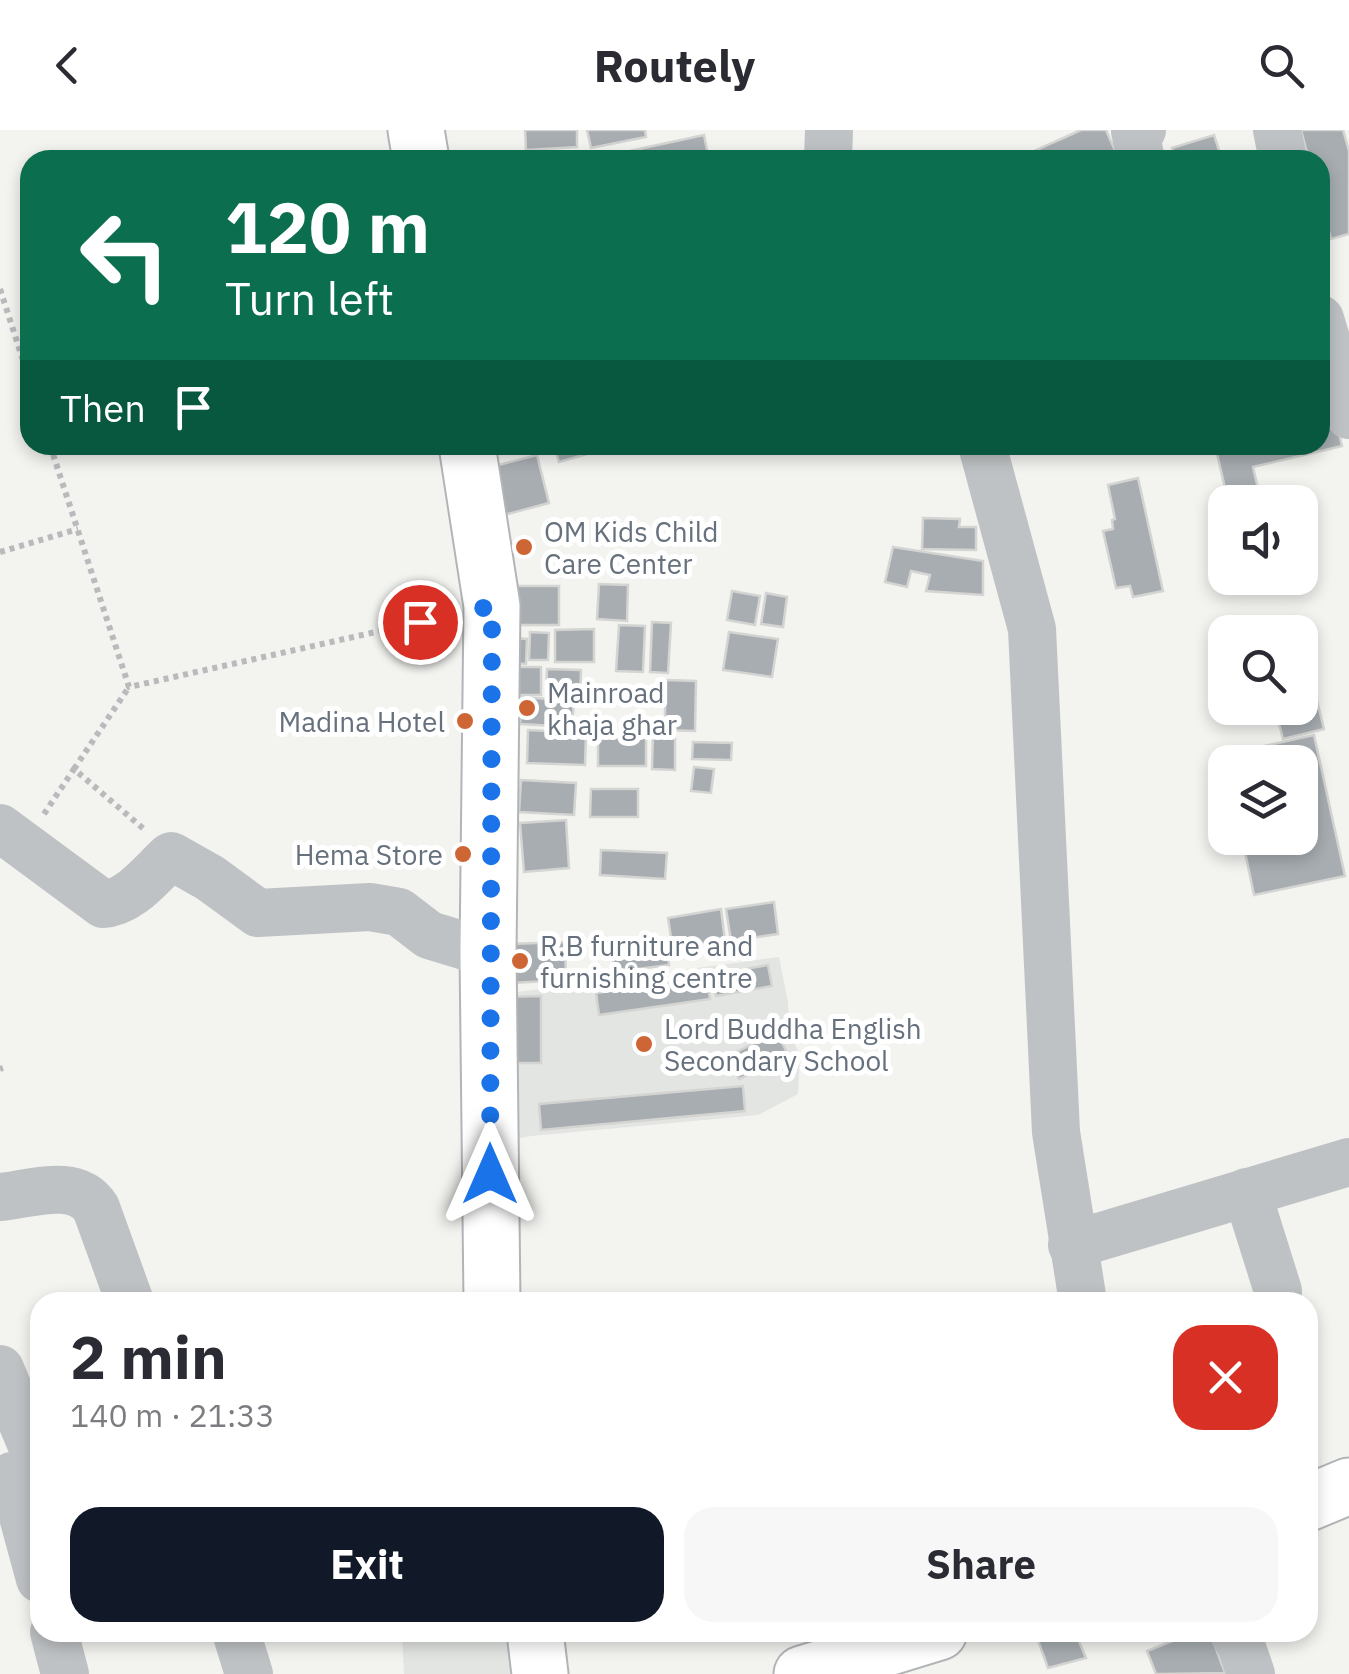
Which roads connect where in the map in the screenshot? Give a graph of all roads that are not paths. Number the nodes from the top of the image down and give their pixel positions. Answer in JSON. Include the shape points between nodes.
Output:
{"nodes":[{"id":1,"x":1330,"y":352,"type":"edge"},
{"id":2,"x":1349,"y":415,"type":"edge"},
{"id":3,"x":468,"y":455,"type":"edge"},
{"id":4,"x":985,"y":455,"type":"edge"},
{"id":5,"x":11,"y":837,"type":"edge"},
{"id":6,"x":488,"y":953,"type":"junction"},
{"id":7,"x":1349,"y":1162,"type":"edge"},
{"id":8,"x":1248,"y":1192,"type":"junction"},
{"id":9,"x":0,"y":1198,"type":"edge"},
{"id":10,"x":1072,"y":1244,"type":"junction"},
{"id":11,"x":1278,"y":1291,"type":"dead end"},
{"id":12,"x":126,"y":1292,"type":"edge"},
{"id":13,"x":480,"y":1292,"type":"edge"},
{"id":14,"x":1081,"y":1292,"type":"edge"},
{"id":15,"x":0,"y":1369,"type":"edge"},
{"id":16,"x":23,"y":1472,"type":"edge"},
{"id":17,"x":1349,"y":1486,"type":"edge"},
{"id":18,"x":1318,"y":1499,"type":"edge"},
{"id":19,"x":30,"y":1516,"type":"edge"},
{"id":20,"x":57,"y":1642,"type":"edge"},
{"id":21,"x":239,"y":1642,"type":"edge"},
{"id":22,"x":536,"y":1642,"type":"edge"},
{"id":23,"x":906,"y":1642,"type":"edge"},
{"id":24,"x":1239,"y":1642,"type":"edge"},
{"id":25,"x":65,"y":1674,"type":"edge"},
{"id":26,"x":250,"y":1674,"type":"edge"},
{"id":27,"x":540,"y":1674,"type":"edge"},
{"id":28,"x":802,"y":1674,"type":"edge"},
{"id":29,"x":1250,"y":1674,"type":"edge"}],
"edges":[{"from":1,"to":2,"type":"street"},
{"from":3,"to":6,"type":"main road","via":[[492,606]]},
{"from":4,"to":10,"type":"street","via":[[1032,629],[1056,1132]]},
{"from":5,"to":6,"type":"street","via":[[103,904],[116,904],[171,856],[258,913],[370,907],[399,912],[429,934]]},
{"from":6,"to":13,"type":"main road"},
{"from":7,"to":8,"type":"street"},
{"from":8,"to":10,"type":"street"},
{"from":8,"to":11,"type":"street"},
{"from":9,"to":12,"type":"street","via":[[71,1188],[89,1196]]},
{"from":10,"to":14,"type":"street"},
{"from":15,"to":16,"type":"street"},
{"from":16,"to":19,"type":"street"},
{"from":17,"to":18,"type":"main road"},
{"from":20,"to":25,"type":"street"},
{"from":21,"to":26,"type":"street"},
{"from":22,"to":27,"type":"main road"},
{"from":23,"to":28,"type":"main road"},
{"from":24,"to":29,"type":"street"}]}
